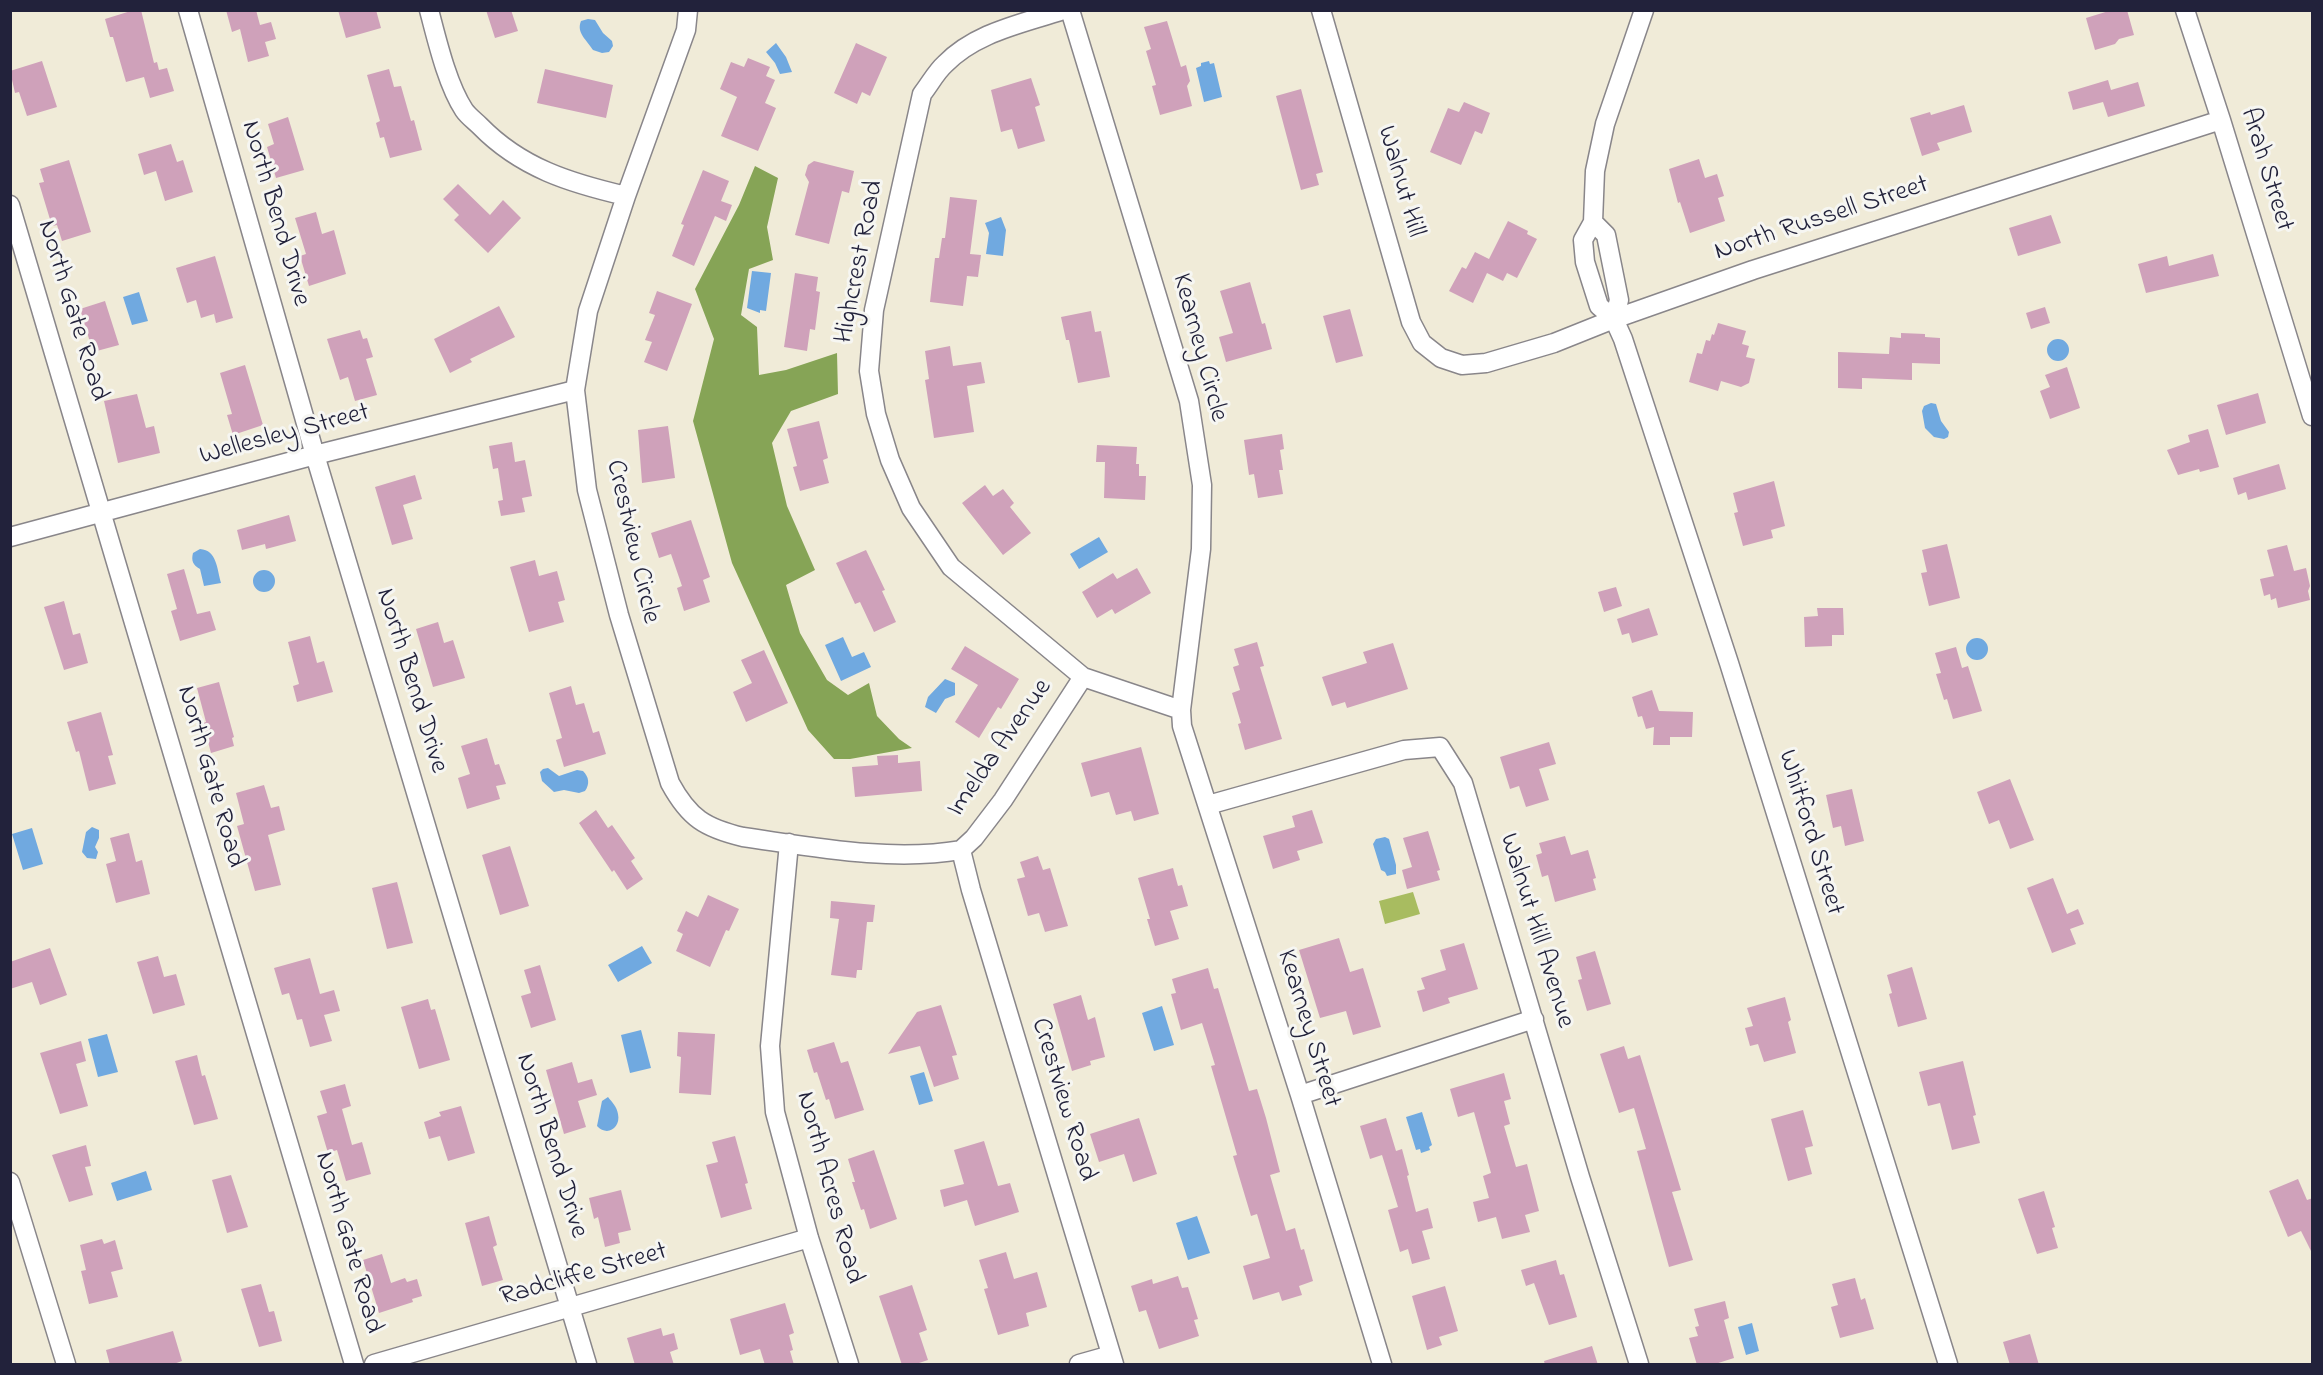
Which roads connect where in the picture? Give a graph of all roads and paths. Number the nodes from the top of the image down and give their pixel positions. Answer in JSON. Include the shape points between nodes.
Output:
{"nodes":[{"id":1,"x":188,"y":10,"type":"edge"},
{"id":2,"x":429,"y":10,"type":"edge"},
{"id":3,"x":688,"y":10,"type":"edge"},
{"id":4,"x":1063,"y":10,"type":"edge"},
{"id":5,"x":1070,"y":10,"type":"edge"},
{"id":6,"x":1321,"y":10,"type":"edge"},
{"id":7,"x":1644,"y":10,"type":"edge"},
{"id":8,"x":2185,"y":10,"type":"edge"},
{"id":9,"x":2221,"y":120,"type":"junction"},
{"id":10,"x":626,"y":196,"type":"junction"},
{"id":11,"x":10,"y":205,"type":"edge"},
{"id":12,"x":1593,"y":222,"type":"junction"},
{"id":13,"x":1614,"y":319,"type":"junction"},
{"id":14,"x":1441,"y":358,"type":"joint"},
{"id":15,"x":575,"y":390,"type":"junction"},
{"id":16,"x":2313,"y":416,"type":"edge"},
{"id":17,"x":315,"y":455,"type":"junction"},
{"id":18,"x":103,"y":513,"type":"junction"},
{"id":19,"x":10,"y":537,"type":"edge"},
{"id":20,"x":1083,"y":677,"type":"junction"},
{"id":21,"x":1181,"y":710,"type":"junction"},
{"id":22,"x":1208,"y":806,"type":"junction"},
{"id":23,"x":789,"y":843,"type":"junction"},
{"id":24,"x":961,"y":850,"type":"junction"},
{"id":25,"x":1534,"y":1019,"type":"junction"},
{"id":26,"x":1300,"y":1095,"type":"junction"},
{"id":27,"x":10,"y":1182,"type":"edge"},
{"id":28,"x":809,"y":1238,"type":"junction"},
{"id":29,"x":570,"y":1308,"type":"junction"},
{"id":30,"x":1113,"y":1360,"type":"edge"},
{"id":31,"x":66,"y":1365,"type":"edge"},
{"id":32,"x":354,"y":1365,"type":"edge"},
{"id":33,"x":374,"y":1365,"type":"edge"},
{"id":34,"x":587,"y":1365,"type":"edge"},
{"id":35,"x":849,"y":1365,"type":"edge"},
{"id":36,"x":1079,"y":1365,"type":"edge"},
{"id":37,"x":1382,"y":1365,"type":"edge"},
{"id":38,"x":1639,"y":1365,"type":"edge"},
{"id":39,"x":1948,"y":1365,"type":"edge"}],
"edges":[{"from":1,"to":17,"type":"street","name":"North Bend Drive"},
{"from":2,"to":10,"type":"street","via":[[443,63],[464,110],[492,139],[524,163]]},
{"from":3,"to":10,"type":"street","name":"Crestview Circle","via":[[686,30]]},
{"from":4,"to":20,"type":"street","name":"Highcrest Road","via":[[982,37],[960,50],[943,65],[922,94],[873,310],[869,371],[876,414],[890,460],[911,508],[951,567]]},
{"from":5,"to":21,"type":"street","name":"Kearney Circle","via":[[1189,401],[1202,485],[1201,549]]},
{"from":6,"to":14,"type":"street","name":"Walnut Hill","via":[[1411,322],[1422,343]]},
{"from":7,"to":12,"type":"street","name":"Whitford Street","via":[[1605,124],[1595,171]]},
{"from":8,"to":9,"type":"street","name":"Arah Street"},
{"from":9,"to":13,"type":"street","name":"North Russell Street","via":[[1775,262]]},
{"from":9,"to":16,"type":"street","name":"Arah Street"},
{"from":10,"to":15,"type":"street","name":"Crestview Circle","via":[[588,311]]},
{"from":11,"to":18,"type":"street","name":"North Gate Road"},
{"from":12,"to":13,"type":"street","name":"Whitford Street","via":[[1606,235],[1608,244],[1618,300]]},
{"from":12,"to":13,"type":"street","name":"Whitford Street","via":[[1583,240],[1585,262],[1599,306]]},
{"from":13,"to":14,"type":"street","name":"North Russell Street","via":[[1554,343],[1486,363],[1462,365]]},
{"from":13,"to":39,"type":"street","name":"Whitford Street","via":[[1729,663]]},
{"from":15,"to":17,"type":"street","name":"Wellesley Street"},
{"from":15,"to":23,"type":"street","name":"Crestview Circle","via":[[587,490],[619,615],[670,783],[682,804],[699,820],[721,831]]},
{"from":17,"to":18,"type":"street","name":"Wellesley Street"},
{"from":17,"to":29,"type":"street","name":"North Bend Drive"},
{"from":18,"to":19,"type":"street","name":"Wellesley Street"},
{"from":18,"to":32,"type":"street","name":"North Gate Road"},
{"from":20,"to":21,"type":"street","name":"Highcrest Road"},
{"from":20,"to":24,"type":"street","name":"Imelda Avenue","via":[[1003,800]]},
{"from":21,"to":22,"type":"street","name":"Kearney Street","via":[[1186,744]]},
{"from":22,"to":25,"type":"street","name":"Walnut Hill Avenue","via":[[1404,750],[1440,747],[1463,783]]},
{"from":22,"to":26,"type":"street","name":"Kearney Street"},
{"from":23,"to":24,"type":"street","name":"Crestview Circle","via":[[897,855]]},
{"from":23,"to":28,"type":"street","name":"North Acres Road","via":[[770,1046],[775,1112]]},
{"from":24,"to":30,"type":"street","name":"Crestview Road"},
{"from":25,"to":26,"type":"street"},
{"from":25,"to":38,"type":"street","name":"Walnut Hill Avenue"},
{"from":26,"to":37,"type":"street","name":"Kearney Street"},
{"from":27,"to":31,"type":"street"},
{"from":28,"to":29,"type":"street","name":"Radcliffe Street"},
{"from":28,"to":35,"type":"street","name":"North Acres Road"},
{"from":29,"to":33,"type":"street","name":"Radcliffe Street"},
{"from":29,"to":34,"type":"street","name":"North Bend Drive"},
{"from":30,"to":36,"type":"street"}]}
